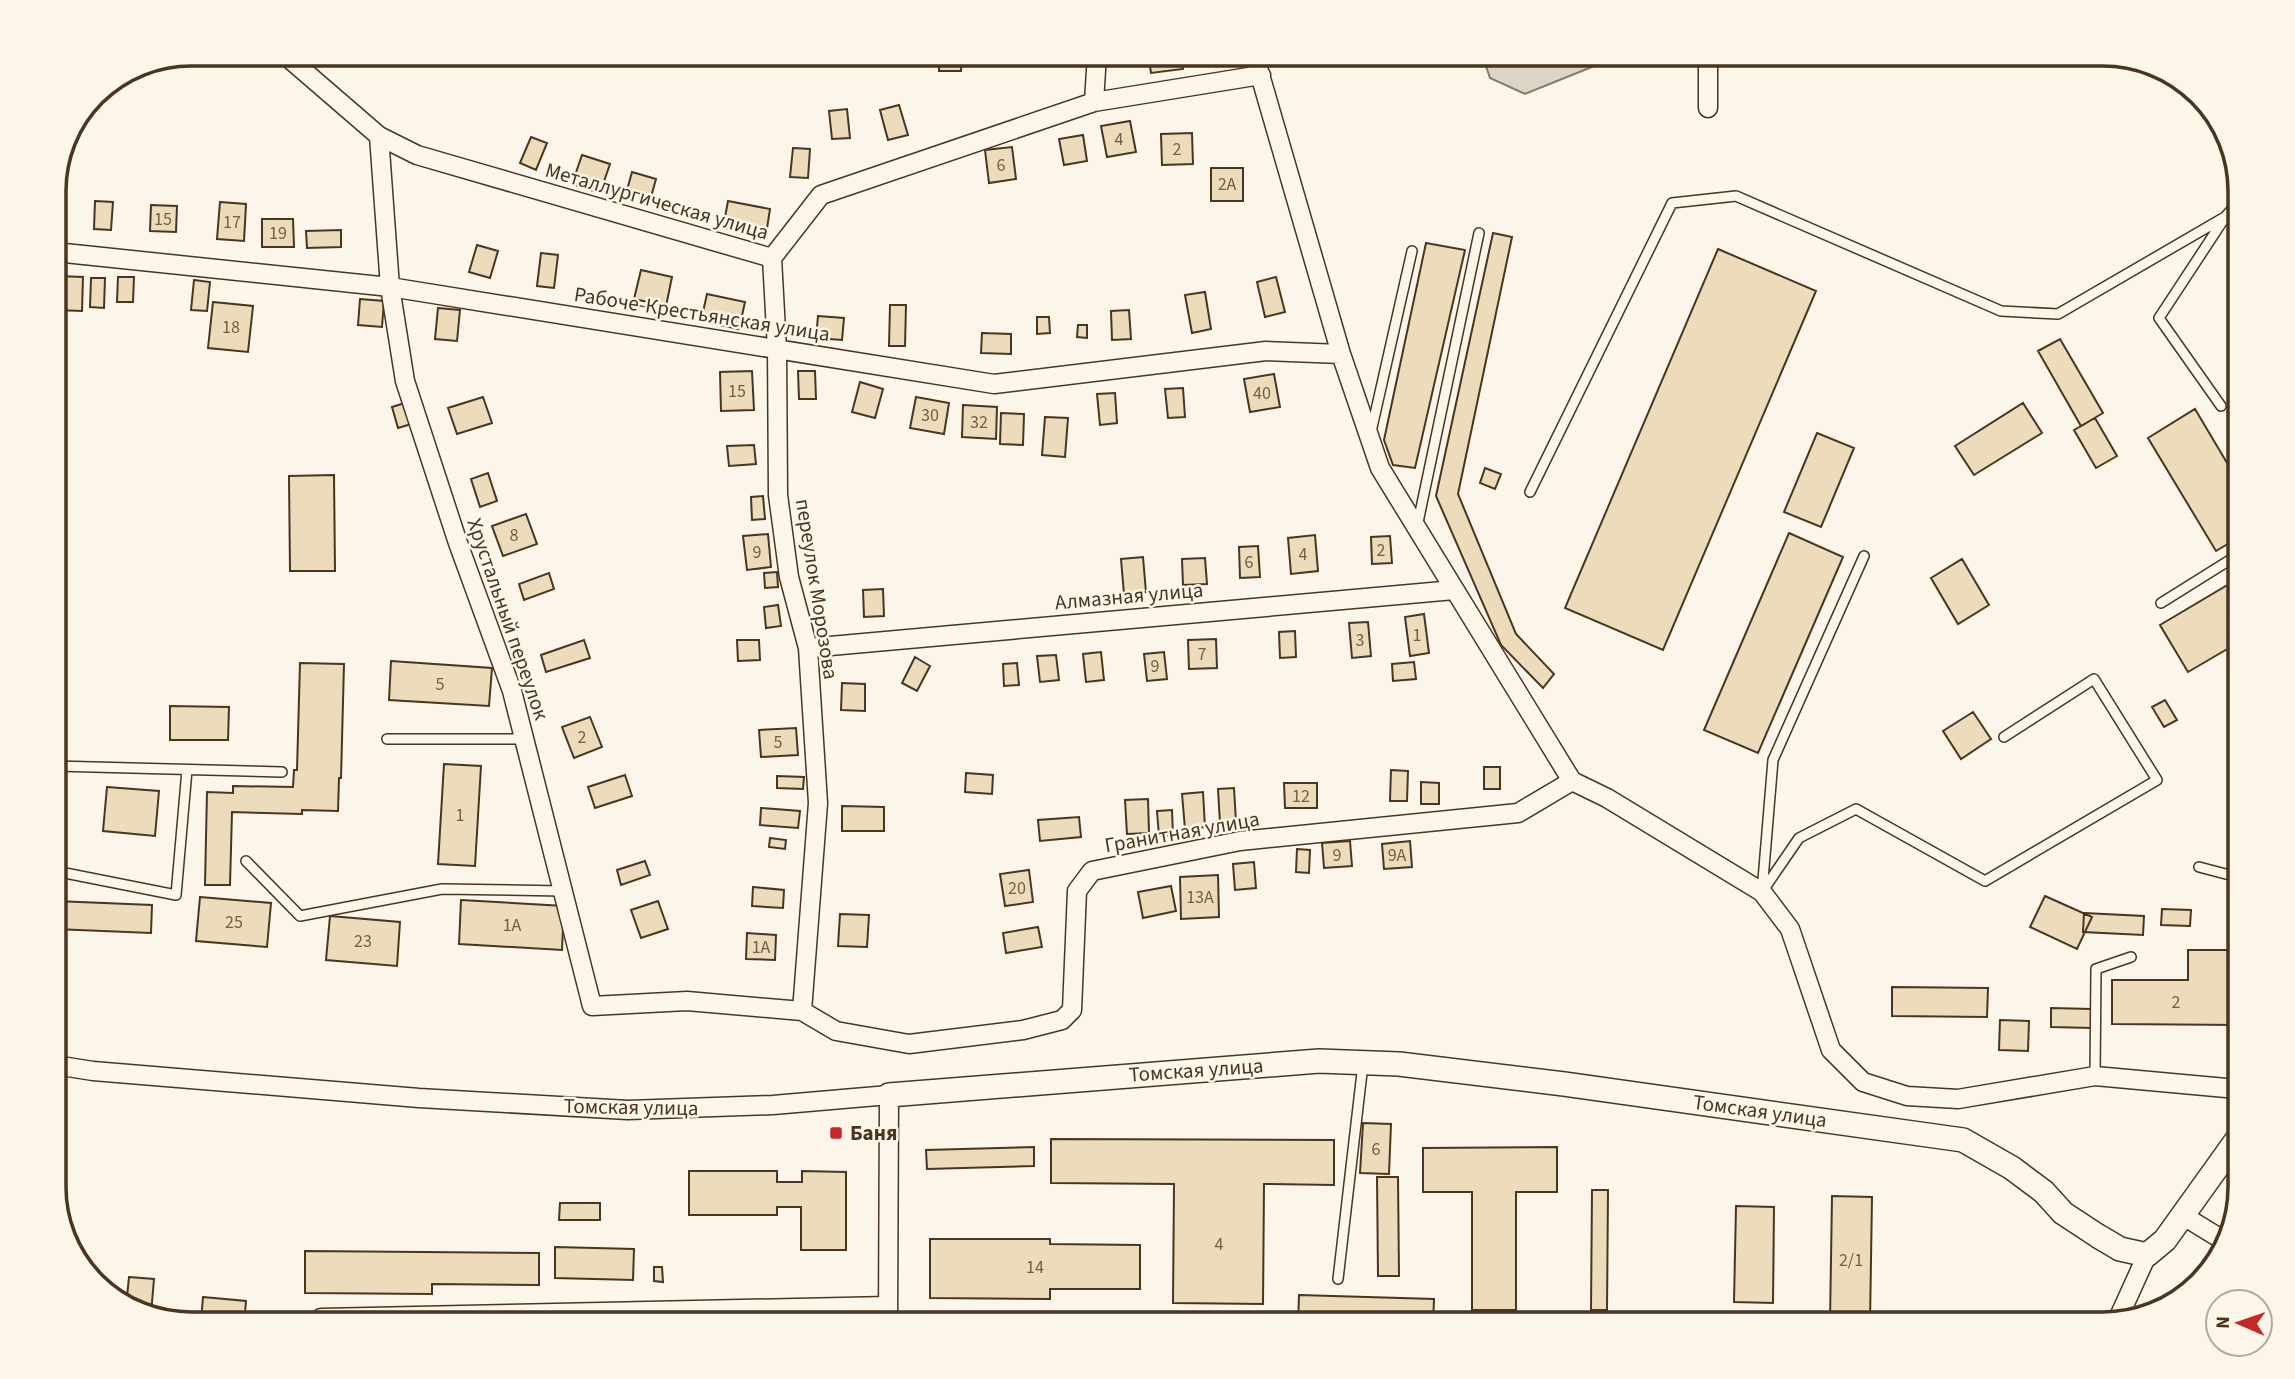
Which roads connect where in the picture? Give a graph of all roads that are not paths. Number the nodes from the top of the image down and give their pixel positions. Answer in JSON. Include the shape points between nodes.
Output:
{"nodes":[{"id":1,"x":298,"y":66,"type":"edge"},
{"id":2,"x":1096,"y":66,"type":"edge"},
{"id":3,"x":1258,"y":66,"type":"edge"},
{"id":4,"x":1708,"y":66,"type":"edge"},
{"id":5,"x":1261,"y":75,"type":"junction"},
{"id":6,"x":1094,"y":102,"type":"junction"},
{"id":7,"x":1709,"y":108,"type":"dead end"},
{"id":8,"x":379,"y":136,"type":"junction"},
{"id":9,"x":2228,"y":214,"type":"edge"},
{"id":10,"x":2225,"y":217,"type":"junction"},
{"id":11,"x":1479,"y":233,"type":"dead end"},
{"id":12,"x":1412,"y":251,"type":"dead end"},
{"id":13,"x":67,"y":253,"type":"edge"},
{"id":14,"x":772,"y":258,"type":"junction"},
{"id":15,"x":390,"y":288,"type":"junction"},
{"id":16,"x":777,"y":349,"type":"junction"},
{"id":17,"x":1341,"y":354,"type":"junction"},
{"id":18,"x":2221,"y":406,"type":"dead end"},
{"id":19,"x":1370,"y":437,"type":"junction"},
{"id":20,"x":1530,"y":492,"type":"dead end"},
{"id":21,"x":1417,"y":529,"type":"junction"},
{"id":22,"x":1864,"y":556,"type":"dead end"},
{"id":23,"x":2228,"y":561,"type":"edge"},
{"id":24,"x":1454,"y":590,"type":"junction"},
{"id":25,"x":2161,"y":603,"type":"dead end"},
{"id":26,"x":808,"y":648,"type":"junction"},
{"id":27,"x":2004,"y":737,"type":"dead end"},
{"id":28,"x":387,"y":739,"type":"dead end"},
{"id":29,"x":525,"y":739,"type":"junction"},
{"id":30,"x":67,"y":766,"type":"edge"},
{"id":31,"x":187,"y":770,"type":"junction"},
{"id":32,"x":282,"y":772,"type":"dead end"},
{"id":33,"x":1572,"y":781,"type":"junction"},
{"id":34,"x":246,"y":861,"type":"dead end"},
{"id":35,"x":2199,"y":867,"type":"dead end"},
{"id":36,"x":67,"y":873,"type":"edge"},
{"id":37,"x":2228,"y":875,"type":"edge"},
{"id":38,"x":563,"y":891,"type":"junction"},
{"id":39,"x":1762,"y":892,"type":"junction"},
{"id":40,"x":2132,"y":957,"type":"dead end"},
{"id":41,"x":592,"y":1006,"type":"joint"},
{"id":42,"x":802,"y":1011,"type":"junction"},
{"id":43,"x":1363,"y":1063,"type":"junction"},
{"id":44,"x":67,"y":1067,"type":"edge"},
{"id":45,"x":2095,"y":1076,"type":"junction"},
{"id":46,"x":2228,"y":1088,"type":"edge"},
{"id":47,"x":889,"y":1095,"type":"junction"},
{"id":48,"x":2228,"y":1152,"type":"edge"},
{"id":49,"x":2182,"y":1215,"type":"junction"},
{"id":50,"x":2218,"y":1237,"type":"edge"},
{"id":51,"x":2147,"y":1255,"type":"junction"},
{"id":52,"x":1338,"y":1279,"type":"dead end"},
{"id":53,"x":2126,"y":1310,"type":"edge"},
{"id":54,"x":888,"y":1312,"type":"edge"}],
"edges":[{"from":1,"to":8,"type":"street","name":"Металлургическая улица"},
{"from":2,"to":6,"type":"street"},
{"from":3,"to":5,"type":"street"},
{"from":4,"to":7,"type":"street"},
{"from":5,"to":6,"type":"street","name":"Металлургическая улица"},
{"from":5,"to":17,"type":"street"},
{"from":6,"to":14,"type":"street","name":"Металлургическая улица","via":[[821,195]]},
{"from":8,"to":14,"type":"street","name":"Металлургическая улица","via":[[417,155]]},
{"from":8,"to":15,"type":"street","name":"Хрустальный переулок"},
{"from":9,"to":10,"type":"lane"},
{"from":10,"to":18,"type":"lane","via":[[2159,318]]},
{"from":10,"to":20,"type":"lane","via":[[2058,314],[2001,311],[1736,196],[1672,203]]},
{"from":11,"to":21,"type":"lane"},
{"from":12,"to":19,"type":"lane"},
{"from":13,"to":15,"type":"street","name":"Рабоче-Крестьянская улица"},
{"from":14,"to":16,"type":"street","name":"переулок Морозова"},
{"from":15,"to":16,"type":"street","name":"Рабоче-Крестьянская улица"},
{"from":15,"to":29,"type":"street","name":"Хрустальный переулок","via":[[405,381]]},
{"from":16,"to":17,"type":"street","name":"Рабоче-Крестьянская улица","via":[[994,384],[1266,351]]},
{"from":16,"to":26,"type":"street","name":"переулок Морозова","via":[[778,495],[789,577]]},
{"from":17,"to":19,"type":"street"},
{"from":19,"to":21,"type":"street","via":[[1380,468]]},
{"from":21,"to":24,"type":"street"},
{"from":22,"to":39,"type":"lane","via":[[1773,760]]},
{"from":23,"to":25,"type":"lane"},
{"from":24,"to":26,"type":"street","name":"Алмазная улица"},
{"from":24,"to":33,"type":"street"},
{"from":26,"to":42,"type":"street","name":"переулок Морозова","via":[[818,803]]},
{"from":27,"to":39,"type":"lane","via":[[2094,679],[2157,779],[1985,881],[1856,809],[1799,838]]},
{"from":28,"to":29,"type":"lane"},
{"from":29,"to":38,"type":"street","name":"Хрустальный переулок"},
{"from":30,"to":31,"type":"lane"},
{"from":31,"to":32,"type":"lane"},
{"from":31,"to":36,"type":"lane","via":[[176,895]]},
{"from":33,"to":39,"type":"street"},
{"from":33,"to":42,"type":"street","name":"Гранитная улица","via":[[1518,813],[1240,841],[1092,871],[1077,891],[1072,1010],[1062,1020],[1023,1030],[909,1044],[836,1031]]},
{"from":34,"to":38,"type":"lane","via":[[300,916],[442,889]]},
{"from":35,"to":37,"type":"lane"},
{"from":38,"to":41,"type":"street","name":"Хрустальный переулок"},
{"from":39,"to":45,"type":"street","via":[[1790,929],[1831,1049],[1863,1082],[1907,1096],[1958,1099]]},
{"from":40,"to":45,"type":"lane","via":[[2095,969]]},
{"from":41,"to":42,"type":"street","name":"Гранитная улица","via":[[687,1001]]},
{"from":43,"to":47,"type":"street","name":"Томская улица","via":[[1319,1061]]},
{"from":43,"to":51,"type":"street","name":"Томская улица","via":[[1441,1068],[1963,1140],[2012,1168],[2063,1213],[2098,1236],[2120,1249]]},
{"from":43,"to":52,"type":"lane"},
{"from":44,"to":47,"type":"street","name":"Томская улица","via":[[419,1098],[628,1110],[760,1106]]},
{"from":45,"to":46,"type":"street"},
{"from":47,"to":54,"type":"street"},
{"from":48,"to":49,"type":"street"},
{"from":49,"to":50,"type":"street"},
{"from":49,"to":51,"type":"street","via":[[2165,1240]]},
{"from":51,"to":53,"type":"street"}]}
